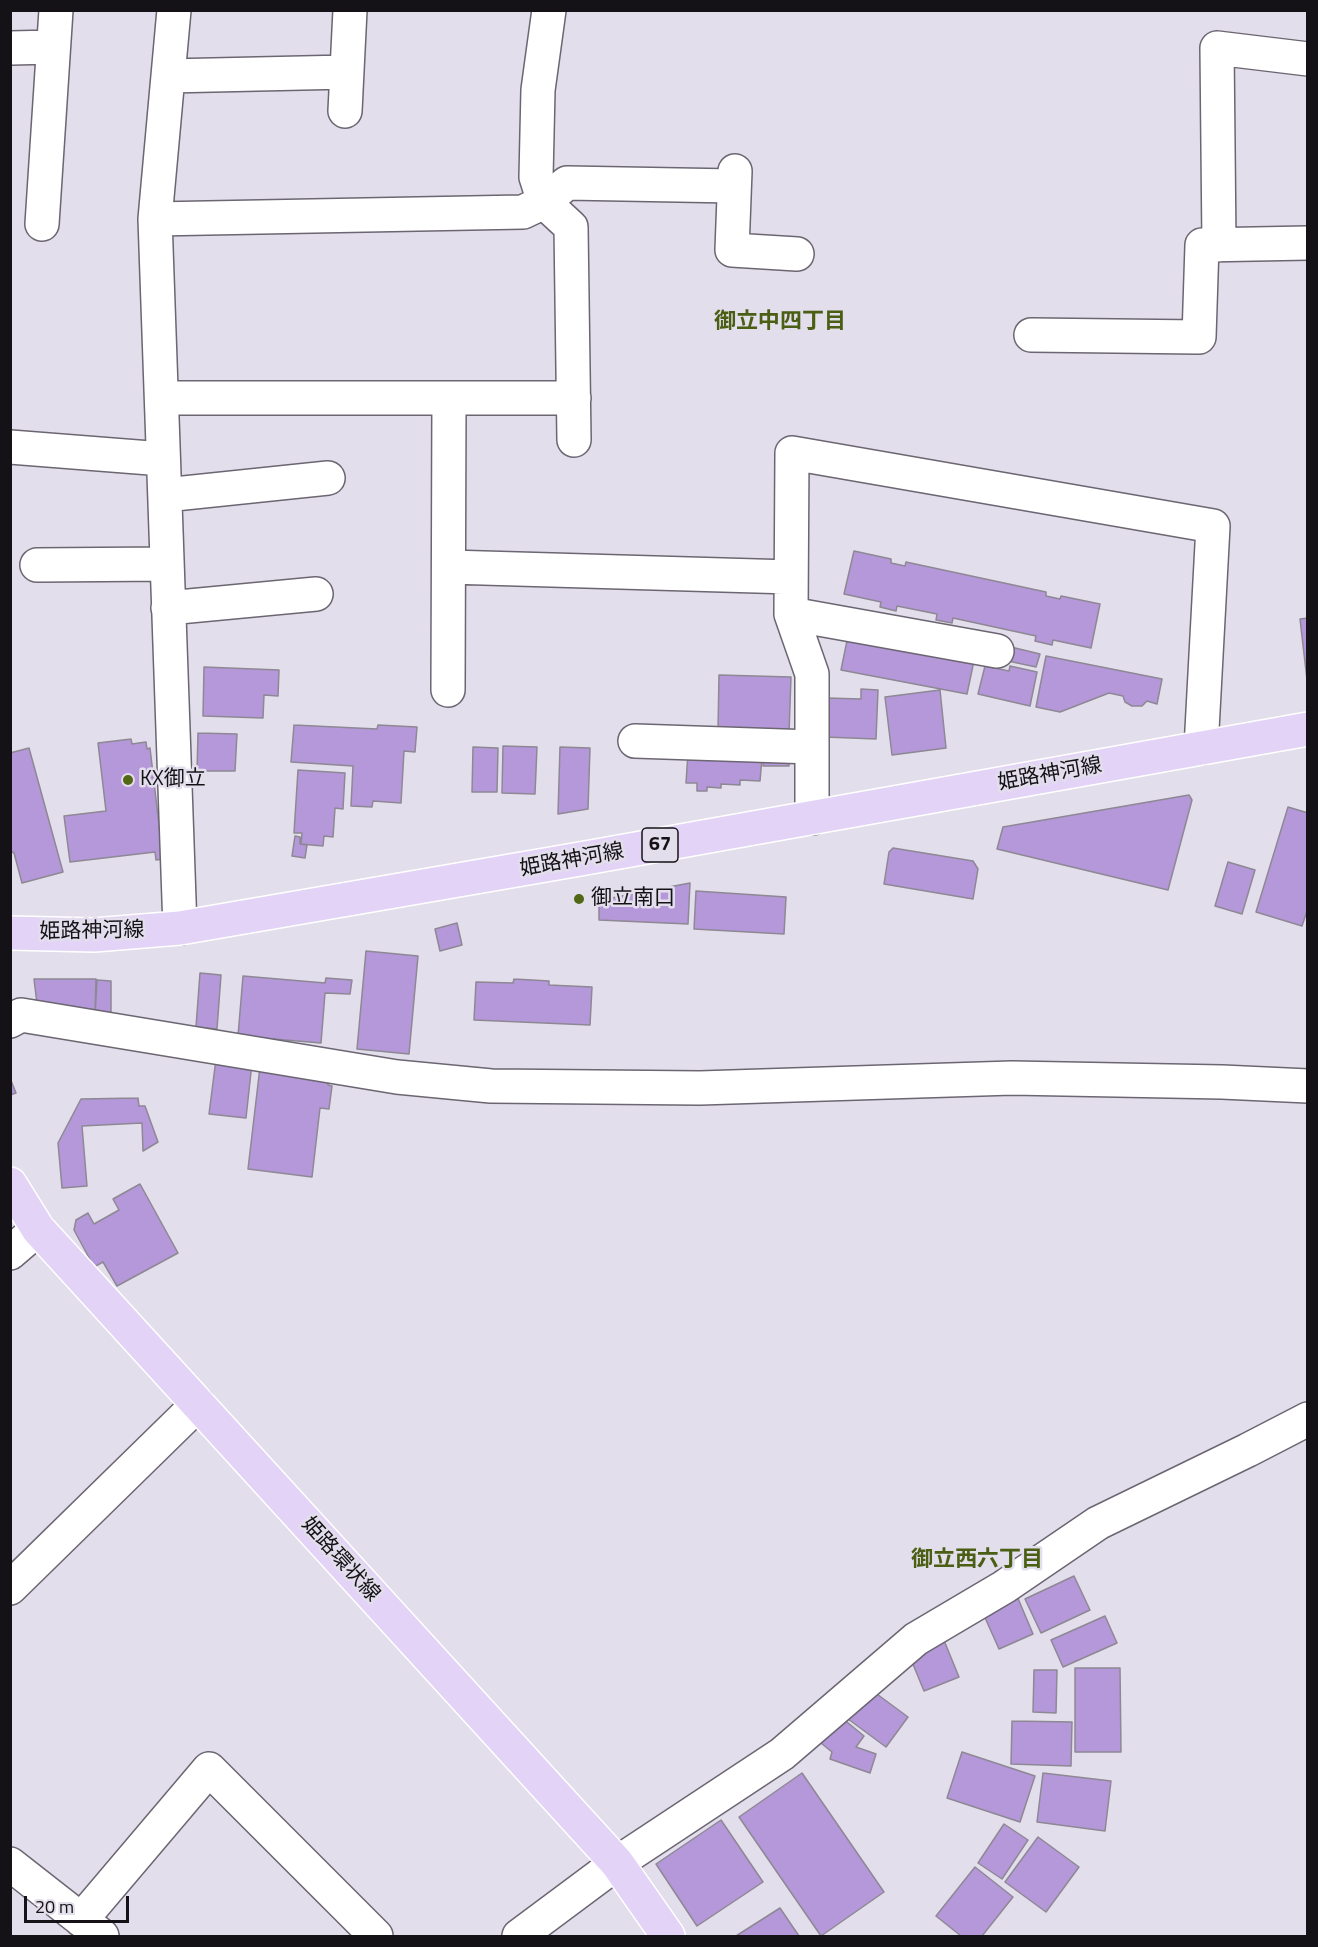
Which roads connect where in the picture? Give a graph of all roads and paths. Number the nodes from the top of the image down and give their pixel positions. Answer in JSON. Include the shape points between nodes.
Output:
{"nodes":[{"id":1,"x":56,"y":10,"type":"edge"},
{"id":2,"x":174,"y":10,"type":"edge"},
{"id":3,"x":350,"y":10,"type":"edge"},
{"id":4,"x":549,"y":10,"type":"edge"},
{"id":5,"x":53,"y":47,"type":"junction"},
{"id":6,"x":11,"y":48,"type":"edge"},
{"id":7,"x":1308,"y":59,"type":"edge"},
{"id":8,"x":347,"y":72,"type":"junction"},
{"id":9,"x":168,"y":76,"type":"junction"},
{"id":10,"x":345,"y":111,"type":"dead end"},
{"id":11,"x":544,"y":202,"type":"junction"},
{"id":12,"x":155,"y":219,"type":"junction"},
{"id":13,"x":42,"y":224,"type":"dead end"},
{"id":14,"x":1308,"y":243,"type":"edge"},
{"id":15,"x":1219,"y":245,"type":"junction"},
{"id":16,"x":797,"y":254,"type":"dead end"},
{"id":17,"x":1031,"y":335,"type":"dead end"},
{"id":18,"x":162,"y":398,"type":"junction"},
{"id":19,"x":449,"y":398,"type":"junction"},
{"id":20,"x":573,"y":398,"type":"junction"},
{"id":21,"x":574,"y":440,"type":"dead end"},
{"id":22,"x":10,"y":447,"type":"edge"},
{"id":23,"x":164,"y":459,"type":"junction"},
{"id":24,"x":328,"y":478,"type":"dead end"},
{"id":25,"x":165,"y":495,"type":"junction"},
{"id":26,"x":167,"y":564,"type":"junction"},
{"id":27,"x":37,"y":565,"type":"dead end"},
{"id":28,"x":449,"y":567,"type":"junction"},
{"id":29,"x":791,"y":577,"type":"junction"},
{"id":30,"x":316,"y":594,"type":"dead end"},
{"id":31,"x":168,"y":608,"type":"junction"},
{"id":32,"x":791,"y":614,"type":"junction"},
{"id":33,"x":997,"y":651,"type":"dead end"},
{"id":34,"x":448,"y":690,"type":"dead end"},
{"id":35,"x":1308,"y":729,"type":"edge"},
{"id":36,"x":635,"y":741,"type":"dead end"},
{"id":37,"x":812,"y":747,"type":"junction"},
{"id":38,"x":1201,"y":748,"type":"junction"},
{"id":39,"x":812,"y":818,"type":"junction"},
{"id":40,"x":180,"y":928,"type":"junction"},
{"id":41,"x":10,"y":933,"type":"edge"},
{"id":42,"x":10,"y":1021,"type":"edge"},
{"id":43,"x":1308,"y":1086,"type":"edge"},
{"id":44,"x":10,"y":1184,"type":"edge"},
{"id":45,"x":38,"y":1228,"type":"junction"},
{"id":46,"x":10,"y":1253,"type":"edge"},
{"id":47,"x":198,"y":1404,"type":"junction"},
{"id":48,"x":1308,"y":1419,"type":"edge"},
{"id":49,"x":10,"y":1588,"type":"edge"},
{"id":50,"x":617,"y":1863,"type":"junction"},
{"id":51,"x":10,"y":1864,"type":"edge"},
{"id":52,"x":92,"y":1928,"type":"edge"},
{"id":53,"x":376,"y":1936,"type":"edge"},
{"id":54,"x":519,"y":1936,"type":"edge"},
{"id":55,"x":668,"y":1936,"type":"edge"}],
"edges":[{"from":1,"to":5,"type":"street"},
{"from":2,"to":9,"type":"street"},
{"from":3,"to":8,"type":"street"},
{"from":4,"to":11,"type":"street","via":[[538,90],[536,177]]},
{"from":5,"to":6,"type":"street"},
{"from":5,"to":13,"type":"street"},
{"from":7,"to":15,"type":"street","via":[[1217,48]]},
{"from":8,"to":9,"type":"street"},
{"from":8,"to":10,"type":"street"},
{"from":9,"to":12,"type":"street"},
{"from":11,"to":12,"type":"street","via":[[524,212]]},
{"from":11,"to":16,"type":"street","via":[[567,183],[735,178],[732,250]]},
{"from":11,"to":20,"type":"street","via":[[571,227]]},
{"from":12,"to":18,"type":"street"},
{"from":14,"to":15,"type":"street"},
{"from":15,"to":17,"type":"street","via":[[1202,245],[1199,337]]},
{"from":18,"to":19,"type":"street"},
{"from":18,"to":23,"type":"street"},
{"from":19,"to":20,"type":"street"},
{"from":19,"to":28,"type":"street"},
{"from":20,"to":21,"type":"street"},
{"from":22,"to":23,"type":"street"},
{"from":23,"to":25,"type":"street"},
{"from":24,"to":25,"type":"street"},
{"from":25,"to":26,"type":"street"},
{"from":26,"to":27,"type":"street"},
{"from":26,"to":31,"type":"street"},
{"from":28,"to":29,"type":"street"},
{"from":28,"to":34,"type":"street"},
{"from":29,"to":32,"type":"street"},
{"from":29,"to":38,"type":"street","via":[[792,453],[1213,526]]},
{"from":30,"to":31,"type":"street"},
{"from":31,"to":40,"type":"street"},
{"from":32,"to":33,"type":"street"},
{"from":32,"to":37,"type":"street","via":[[812,674]]},
{"from":35,"to":38,"type":"main road","name":"姫路神河線","number":"67"},
{"from":36,"to":37,"type":"street"},
{"from":37,"to":39,"type":"street"},
{"from":38,"to":39,"type":"main road","name":"姫路神河線","number":"67"},
{"from":39,"to":40,"type":"main road","name":"姫路神河線","number":"67"},
{"from":40,"to":41,"type":"main road","name":"姫路神河線","number":"67","via":[[94,935]]},
{"from":42,"to":43,"type":"street","via":[[21,1015],[397,1077],[491,1086],[700,1089],[1012,1078]]},
{"from":44,"to":45,"type":"main road","name":"姫路環状線"},
{"from":45,"to":46,"type":"street"},
{"from":45,"to":47,"type":"main road","name":"姫路環状線"},
{"from":47,"to":49,"type":"street"},
{"from":47,"to":50,"type":"main road","name":"姫路環状線"},
{"from":48,"to":50,"type":"street","via":[[1098,1523],[1005,1587],[916,1639],[782,1754]]},
{"from":50,"to":54,"type":"street"},
{"from":50,"to":55,"type":"main road","name":"姫路環状線"},
{"from":51,"to":52,"type":"street"},
{"from":52,"to":53,"type":"street","via":[[209,1769]]}]}
